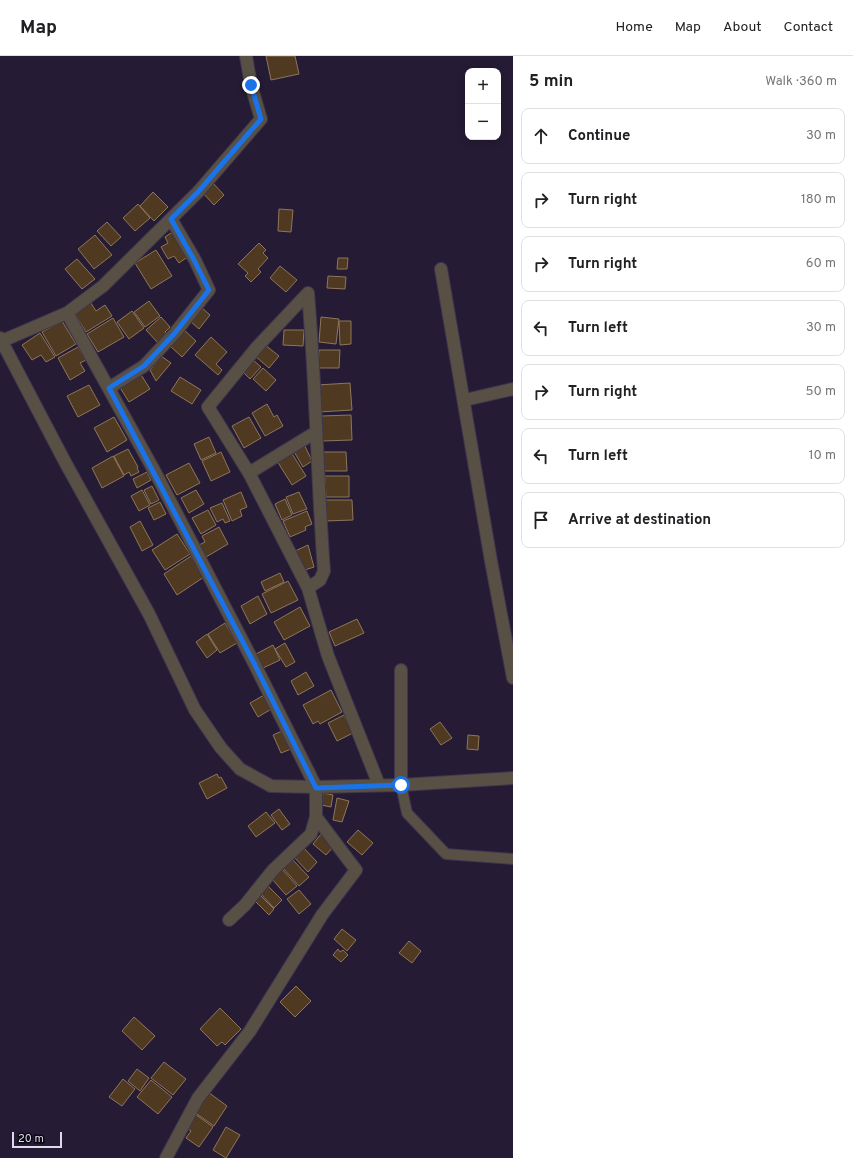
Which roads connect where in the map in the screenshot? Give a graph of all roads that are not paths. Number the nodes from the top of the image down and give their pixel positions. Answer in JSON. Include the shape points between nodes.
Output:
{"nodes":[{"id":1,"x":246,"y":56,"type":"edge"},
{"id":2,"x":171,"y":219,"type":"junction"},
{"id":3,"x":441,"y":269,"type":"dead end"},
{"id":4,"x":67,"y":313,"type":"junction"},
{"id":5,"x":1,"y":340,"type":"edge"},
{"id":6,"x":109,"y":388,"type":"junction"},
{"id":7,"x":513,"y":389,"type":"edge"},
{"id":8,"x":465,"y":400,"type":"junction"},
{"id":9,"x":316,"y":432,"type":"junction"},
{"id":10,"x":249,"y":473,"type":"junction"},
{"id":11,"x":308,"y":588,"type":"junction"},
{"id":12,"x":401,"y":670,"type":"dead end"},
{"id":13,"x":513,"y":678,"type":"edge"},
{"id":14,"x":513,"y":778,"type":"edge"},
{"id":15,"x":379,"y":785,"type":"junction"},
{"id":16,"x":401,"y":785,"type":"junction"},
{"id":17,"x":316,"y":788,"type":"junction"},
{"id":18,"x":316,"y":817,"type":"junction"},
{"id":19,"x":513,"y":859,"type":"edge"},
{"id":20,"x":229,"y":920,"type":"dead end"},
{"id":21,"x":166,"y":1158,"type":"edge"}],
"edges":[{"from":1,"to":2,"type":"street","via":[[261,119],[198,192]]},
{"from":2,"to":4,"type":"street","via":[[103,286]]},
{"from":2,"to":6,"type":"street","via":[[209,290],[144,366]]},
{"from":3,"to":8,"type":"street"},
{"from":4,"to":5,"type":"street"},
{"from":4,"to":6,"type":"street"},
{"from":5,"to":17,"type":"street","via":[[149,614],[195,710],[221,748],[240,769],[271,786]]},
{"from":6,"to":17,"type":"street","via":[[248,651]]},
{"from":7,"to":8,"type":"street"},
{"from":8,"to":13,"type":"street"},
{"from":9,"to":10,"type":"street"},
{"from":9,"to":10,"type":"street","via":[[308,293],[257,347],[208,407]]},
{"from":9,"to":11,"type":"street","via":[[324,571],[320,580]]},
{"from":10,"to":11,"type":"street"},
{"from":11,"to":15,"type":"street","via":[[328,656]]},
{"from":12,"to":16,"type":"street"},
{"from":14,"to":16,"type":"street"},
{"from":15,"to":16,"type":"street"},
{"from":15,"to":17,"type":"street"},
{"from":16,"to":19,"type":"lane","via":[[407,813],[446,854]]},
{"from":17,"to":18,"type":"street"},
{"from":18,"to":20,"type":"street","via":[[311,834],[273,870],[245,905]]},
{"from":18,"to":21,"type":"street","via":[[356,870],[322,915],[250,1031],[198,1098]]}]}
